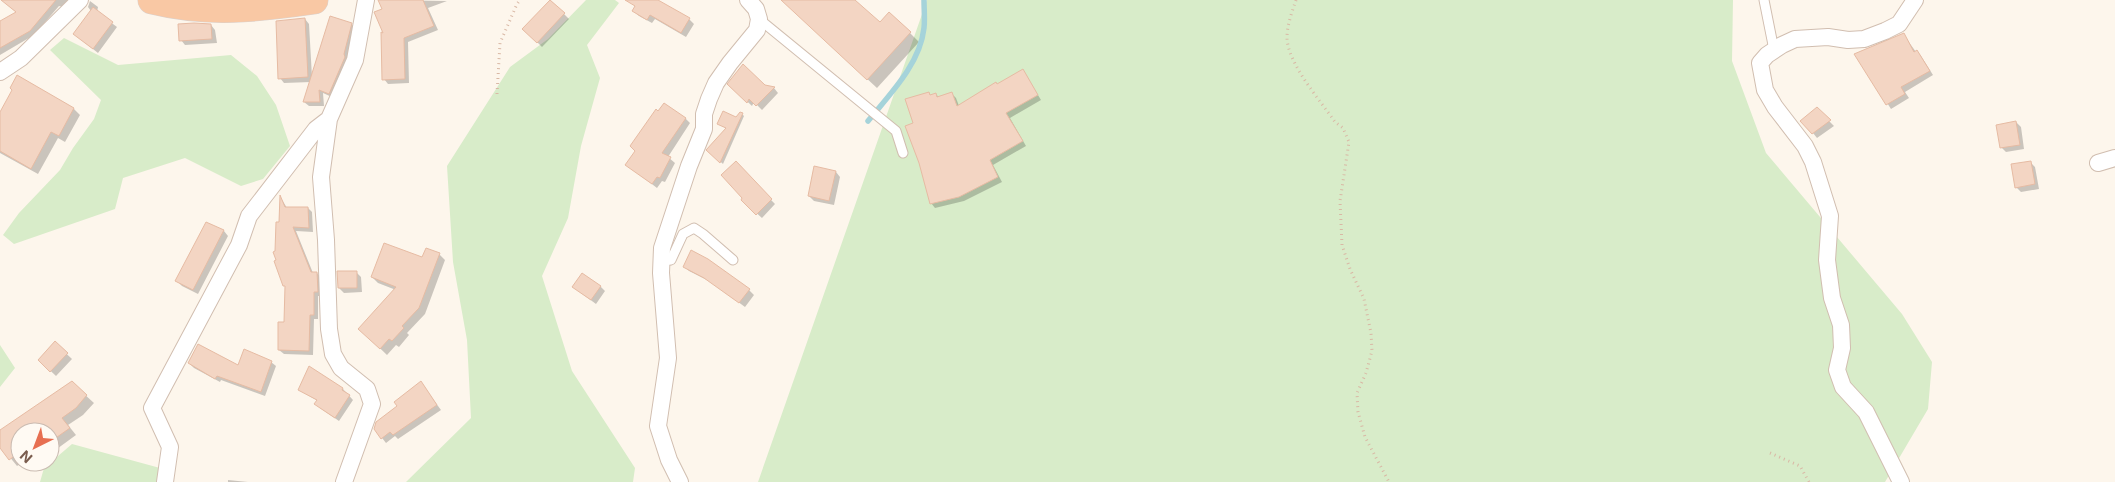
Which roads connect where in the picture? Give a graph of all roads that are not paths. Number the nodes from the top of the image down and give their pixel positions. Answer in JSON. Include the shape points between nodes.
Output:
{"nodes":[{"id":1,"x":80,"y":0,"type":"edge"},
{"id":2,"x":152,"y":0,"type":"edge"},
{"id":3,"x":314,"y":0,"type":"edge"},
{"id":4,"x":366,"y":0,"type":"edge"},
{"id":5,"x":748,"y":0,"type":"edge"},
{"id":6,"x":1764,"y":0,"type":"edge"},
{"id":7,"x":1915,"y":0,"type":"edge"},
{"id":8,"x":253,"y":4,"type":"edge"},
{"id":9,"x":760,"y":19,"type":"junction"},
{"id":10,"x":1774,"y":50,"type":"junction"},
{"id":11,"x":0,"y":72,"type":"edge"},
{"id":12,"x":329,"y":118,"type":"junction"},
{"id":13,"x":903,"y":153,"type":"dead end"},
{"id":14,"x":2115,"y":158,"type":"edge"},
{"id":15,"x":2098,"y":163,"type":"dead end"},
{"id":16,"x":733,"y":260,"type":"dead end"},
{"id":17,"x":662,"y":261,"type":"junction"},
{"id":18,"x":165,"y":482,"type":"edge"},
{"id":19,"x":344,"y":482,"type":"edge"},
{"id":20,"x":680,"y":482,"type":"edge"},
{"id":21,"x":1901,"y":482,"type":"edge"}],
"edges":[{"from":1,"to":11,"type":"street","via":[[21,58]]},
{"from":2,"to":8,"type":"highway","via":[[176,6],[230,10]]},
{"from":3,"to":8,"type":"highway"},
{"from":4,"to":12,"type":"street","via":[[355,60]]},
{"from":5,"to":9,"type":"street"},
{"from":6,"to":10,"type":"lane"},
{"from":7,"to":10,"type":"street","via":[[1899,24],[1864,39],[1795,39]]},
{"from":9,"to":13,"type":"lane","via":[[896,131]]},
{"from":9,"to":17,"type":"street","via":[[757,30],[716,83],[709,99],[704,129],[665,238]]},
{"from":10,"to":21,"type":"street","via":[[1760,64],[1766,90],[1805,146],[1830,216],[1827,260],[1832,298],[1841,325],[1842,348],[1837,370],[1843,387],[1866,412]]},
{"from":12,"to":18,"type":"street","via":[[316,129],[248,216],[239,245],[152,408],[170,446]]},
{"from":12,"to":19,"type":"street","via":[[322,177],[332,354],[341,368],[367,389],[372,404]]},
{"from":14,"to":15,"type":"street"},
{"from":16,"to":17,"type":"lane","via":[[694,228],[683,234],[671,260]]},
{"from":17,"to":20,"type":"street","via":[[668,358],[658,426]]}]}
